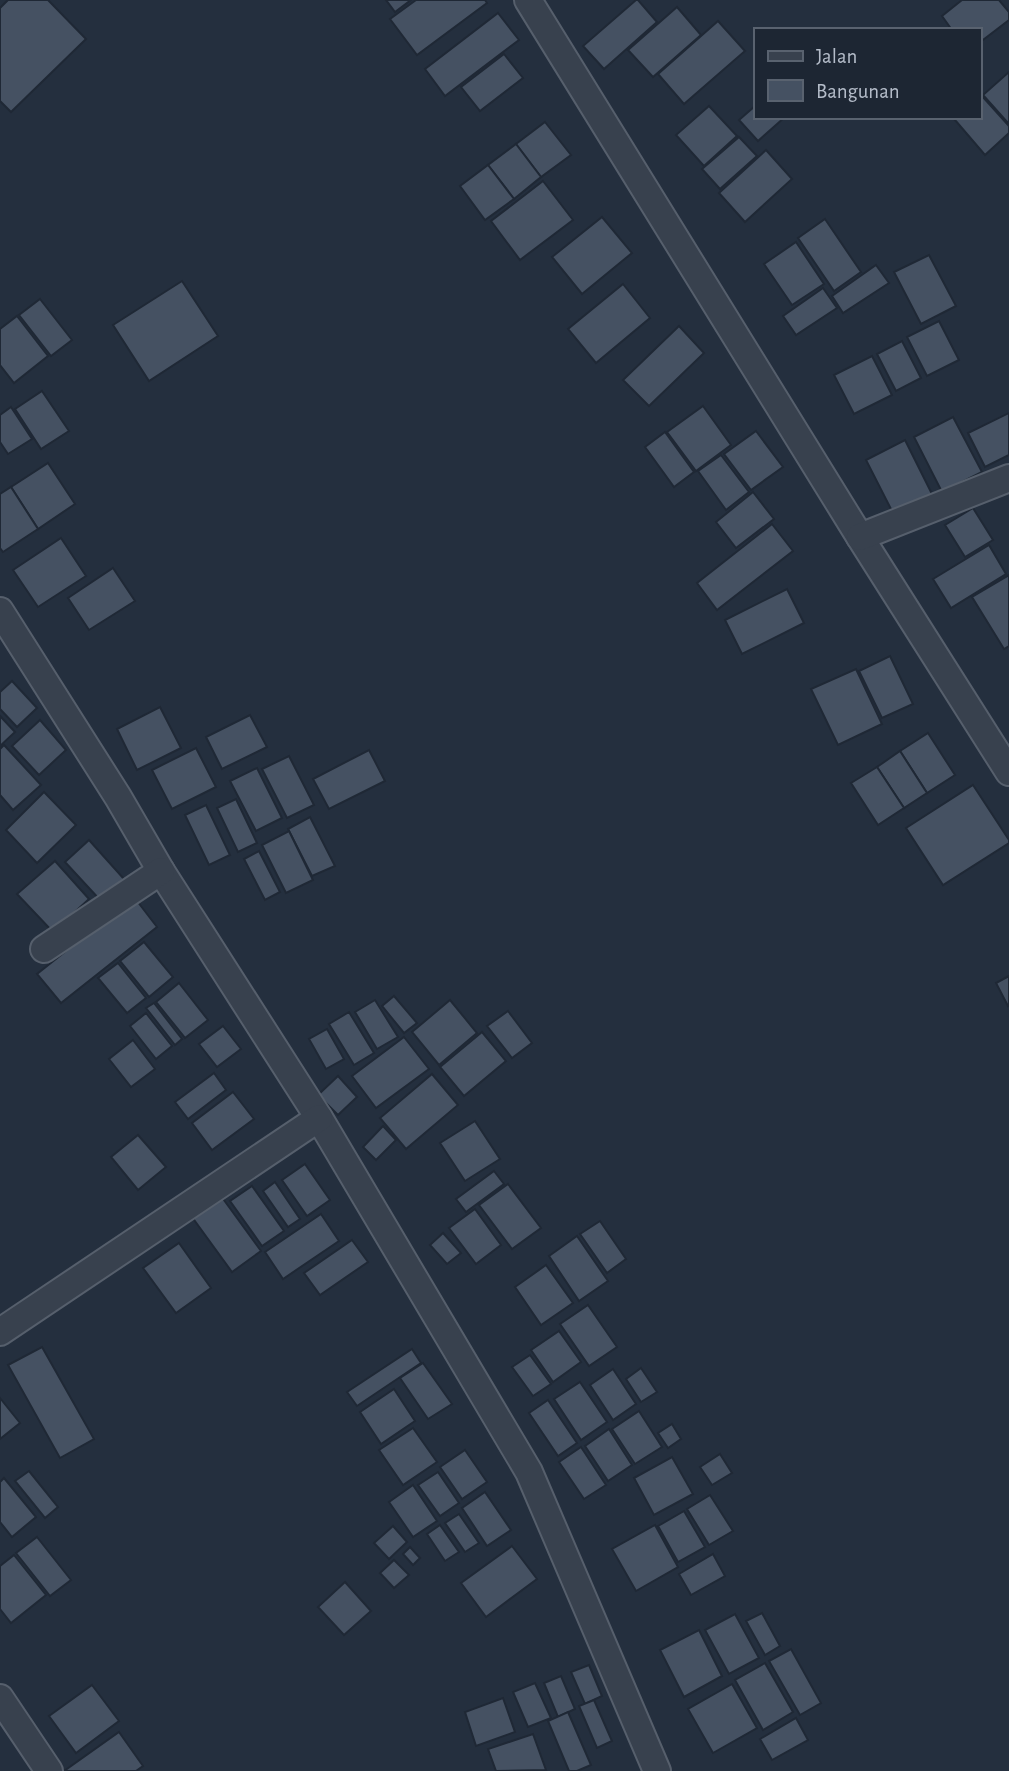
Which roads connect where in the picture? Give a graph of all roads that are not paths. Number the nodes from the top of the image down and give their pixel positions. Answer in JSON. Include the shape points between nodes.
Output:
{"nodes":[{"id":1,"x":527,"y":0,"type":"edge"},
{"id":2,"x":1009,"y":478,"type":"edge"},
{"id":3,"x":860,"y":537,"type":"junction"},
{"id":4,"x":0,"y":611,"type":"edge"},
{"id":5,"x":1009,"y":772,"type":"edge"},
{"id":6,"x":161,"y":871,"type":"junction"},
{"id":7,"x":44,"y":949,"type":"dead end"},
{"id":8,"x":319,"y":1118,"type":"junction"},
{"id":9,"x":0,"y":1332,"type":"edge"},
{"id":10,"x":0,"y":1698,"type":"edge"},
{"id":11,"x":49,"y":1771,"type":"edge"},
{"id":12,"x":657,"y":1771,"type":"edge"}],
"edges":[{"from":1,"to":3,"type":"street"},
{"from":2,"to":3,"type":"street"},
{"from":3,"to":5,"type":"street"},
{"from":4,"to":6,"type":"street"},
{"from":6,"to":7,"type":"street"},
{"from":6,"to":8,"type":"street"},
{"from":8,"to":9,"type":"street"},
{"from":8,"to":12,"type":"street","via":[[529,1472]]},
{"from":10,"to":11,"type":"street"}]}
